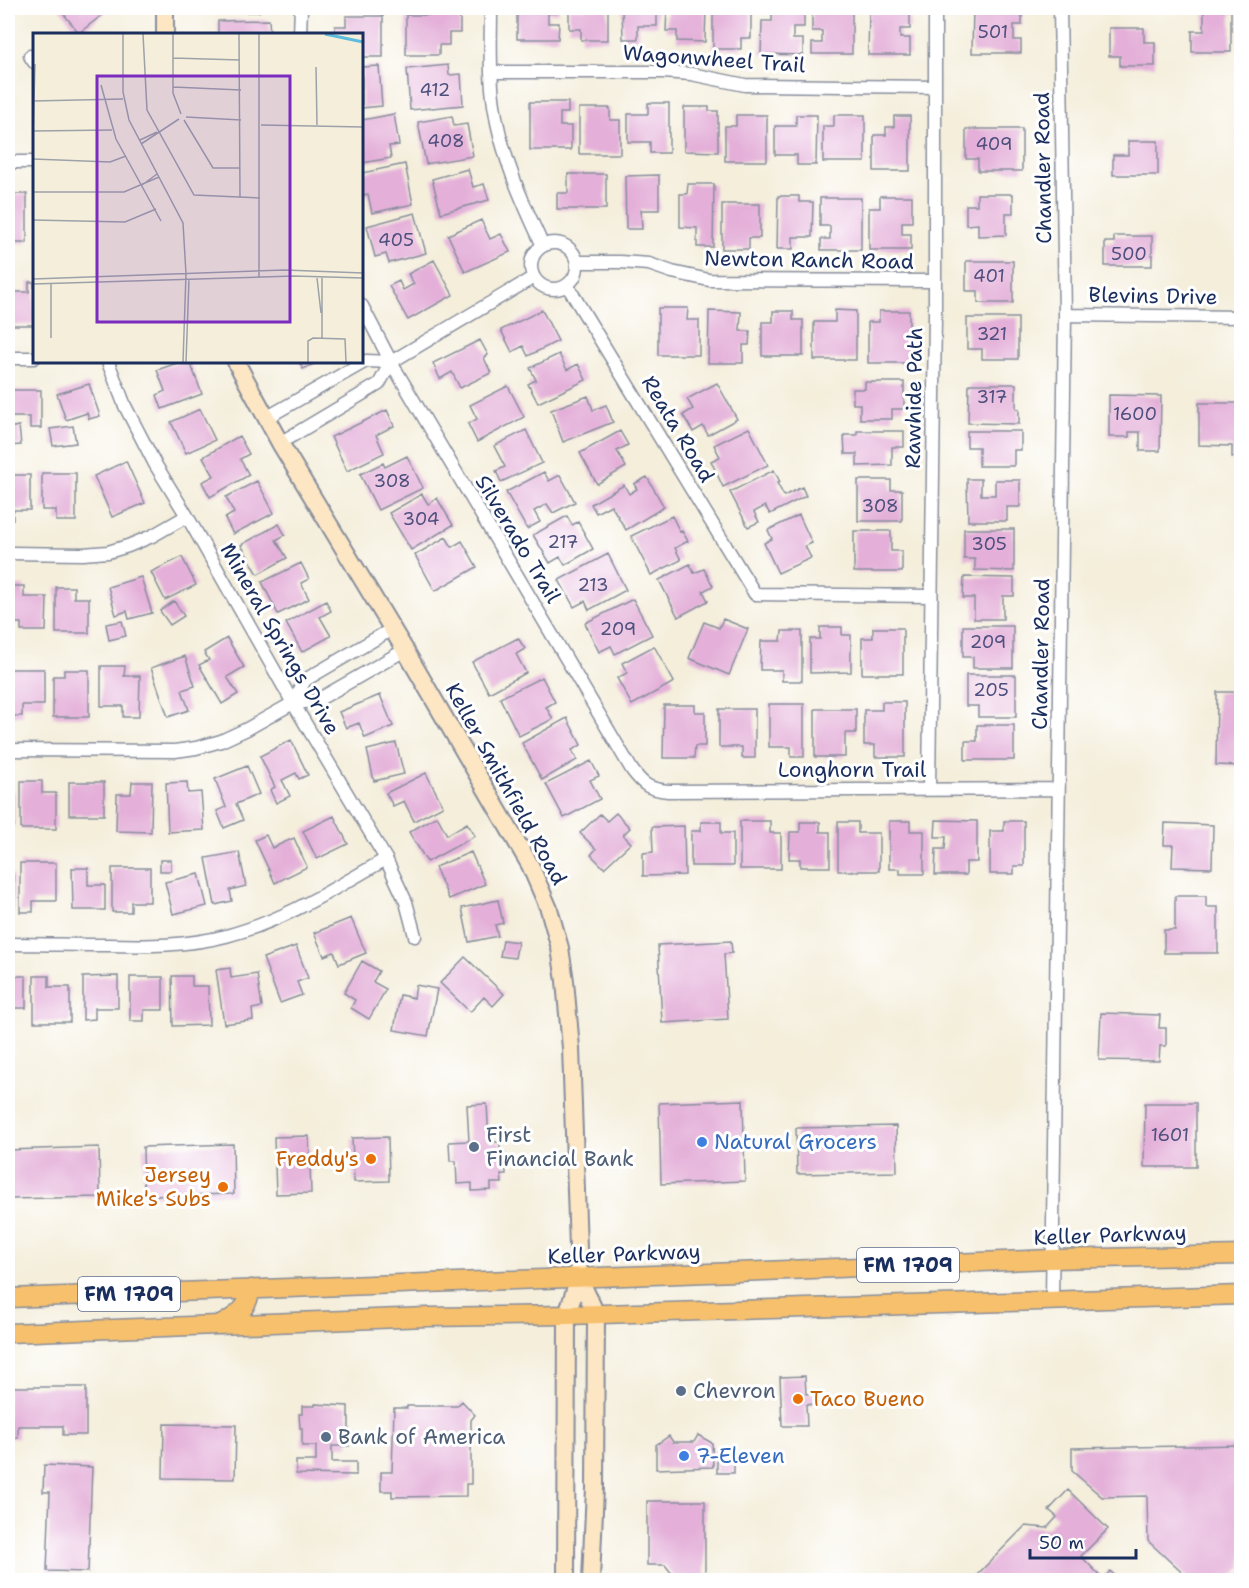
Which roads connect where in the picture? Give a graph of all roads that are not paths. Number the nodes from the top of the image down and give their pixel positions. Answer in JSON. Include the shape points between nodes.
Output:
{"nodes":[{"id":1,"x":165,"y":8,"type":"edge"},
{"id":2,"x":301,"y":8,"type":"edge"},
{"id":3,"x":491,"y":8,"type":"edge"},
{"id":4,"x":935,"y":8,"type":"edge"},
{"id":5,"x":1060,"y":8,"type":"edge"},
{"id":6,"x":165,"y":33,"type":"edge"},
{"id":7,"x":300,"y":33,"type":"edge"},
{"id":8,"x":491,"y":72,"type":"junction"},
{"id":9,"x":935,"y":87,"type":"junction"},
{"id":10,"x":8,"y":162,"type":"edge"},
{"id":11,"x":33,"y":162,"type":"edge"},
{"id":12,"x":543,"y":246,"type":"junction"},
{"id":13,"x":577,"y":262,"type":"junction"},
{"id":14,"x":534,"y":277,"type":"junction"},
{"id":15,"x":935,"y":281,"type":"junction"},
{"id":16,"x":567,"y":285,"type":"junction"},
{"id":17,"x":363,"y":308,"type":"edge"},
{"id":18,"x":1065,"y":315,"type":"junction"},
{"id":19,"x":1242,"y":316,"type":"edge"},
{"id":20,"x":8,"y":357,"type":"edge"},
{"id":21,"x":33,"y":358,"type":"edge"},
{"id":22,"x":391,"y":362,"type":"junction"},
{"id":23,"x":108,"y":363,"type":"edge"},
{"id":24,"x":237,"y":363,"type":"edge"},
{"id":25,"x":362,"y":363,"type":"edge"},
{"id":26,"x":363,"y":363,"type":"edge"},
{"id":27,"x":266,"y":418,"type":"junction"},
{"id":28,"x":280,"y":443,"type":"junction"},
{"id":29,"x":187,"y":516,"type":"junction"},
{"id":30,"x":8,"y":553,"type":"edge"},
{"id":31,"x":931,"y":596,"type":"junction"},
{"id":32,"x":392,"y":629,"type":"junction"},
{"id":33,"x":405,"y":650,"type":"junction"},
{"id":34,"x":293,"y":703,"type":"junction"},
{"id":35,"x":8,"y":750,"type":"edge"},
{"id":36,"x":647,"y":787,"type":"joint"},
{"id":37,"x":929,"y":789,"type":"junction"},
{"id":38,"x":1058,"y":789,"type":"junction"},
{"id":39,"x":386,"y":859,"type":"junction"},
{"id":40,"x":415,"y":936,"type":"dead end"},
{"id":41,"x":8,"y":944,"type":"edge"},
{"id":42,"x":1242,"y":1255,"type":"edge"},
{"id":43,"x":1052,"y":1259,"type":"junction"},
{"id":44,"x":579,"y":1277,"type":"junction"},
{"id":45,"x":251,"y":1289,"type":"junction"},
{"id":46,"x":1242,"y":1295,"type":"edge"},
{"id":47,"x":8,"y":1299,"type":"edge"},
{"id":48,"x":1052,"y":1300,"type":"junction"},
{"id":49,"x":596,"y":1314,"type":"junction"},
{"id":50,"x":567,"y":1315,"type":"junction"},
{"id":51,"x":220,"y":1326,"type":"junction"},
{"id":52,"x":8,"y":1333,"type":"edge"},
{"id":53,"x":566,"y":1581,"type":"edge"},
{"id":54,"x":591,"y":1581,"type":"edge"}],
"edges":[{"from":1,"to":6,"type":"main road"},
{"from":2,"to":7,"type":"street"},
{"from":3,"to":8,"type":"street"},
{"from":4,"to":9,"type":"street","name":"Rawhide Path"},
{"from":5,"to":18,"type":"street","name":"Chandler Road"},
{"from":8,"to":9,"type":"street","name":"Wagonwheel Trail","via":[[663,72],[745,85]]},
{"from":8,"to":12,"type":"street","via":[[494,107],[508,164]]},
{"from":9,"to":15,"type":"street","name":"Rawhide Path"},
{"from":10,"to":11,"type":"street"},
{"from":12,"to":13,"type":"street","via":[[564,245]]},
{"from":12,"to":14,"type":"street","via":[[531,263]]},
{"from":13,"to":15,"type":"street","name":"Newton Ranch Road","via":[[638,262],[710,280]]},
{"from":13,"to":16,"type":"street","via":[[575,275]]},
{"from":14,"to":16,"type":"street","via":[[545,287]]},
{"from":14,"to":22,"type":"street"},
{"from":15,"to":31,"type":"street","name":"Rawhide Path"},
{"from":16,"to":31,"type":"street","name":"Reata Road","via":[[755,594]]},
{"from":17,"to":22,"type":"street","name":"Silverado Trail"},
{"from":18,"to":19,"type":"street","name":"Blevins Drive"},
{"from":18,"to":38,"type":"street","name":"Chandler Road"},
{"from":20,"to":21,"type":"street"},
{"from":22,"to":26,"type":"street"},
{"from":22,"to":28,"type":"street","via":[[379,384]]},
{"from":22,"to":36,"type":"street","name":"Silverado Trail","via":[[632,770]]},
{"from":23,"to":29,"type":"street","name":"Mineral Springs Drive","via":[[130,416]]},
{"from":24,"to":27,"type":"main road","name":"Keller Smithfield Road"},
{"from":25,"to":27,"type":"street"},
{"from":27,"to":28,"type":"main road","name":"Keller Smithfield Road"},
{"from":28,"to":32,"type":"main road","name":"Keller Smithfield Road"},
{"from":29,"to":30,"type":"street","via":[[152,536],[108,552]]},
{"from":29,"to":34,"type":"street","name":"Mineral Springs Drive"},
{"from":31,"to":37,"type":"street","name":"Rawhide Path"},
{"from":32,"to":33,"type":"main road","name":"Keller Smithfield Road"},
{"from":32,"to":34,"type":"street","via":[[305,680]]},
{"from":33,"to":34,"type":"street","via":[[316,701]]},
{"from":33,"to":44,"type":"main road","name":"Keller Smithfield Road","via":[[530,865],[560,948],[571,1048]]},
{"from":34,"to":35,"type":"street","via":[[247,729],[196,748]]},
{"from":34,"to":39,"type":"street","name":"Mineral Springs Drive"},
{"from":36,"to":37,"type":"street","name":"Longhorn Trail","via":[[669,791]]},
{"from":37,"to":38,"type":"street","name":"Longhorn Trail"},
{"from":38,"to":43,"type":"street","name":"Chandler Road"},
{"from":39,"to":40,"type":"street","name":"Mineral Springs Drive","via":[[406,902]]},
{"from":39,"to":41,"type":"street","via":[[305,904],[227,936],[185,944]]},
{"from":42,"to":43,"type":"main road","name":"Keller Parkway","number":"FM 1709"},
{"from":43,"to":44,"type":"main road","name":"Keller Parkway","number":"FM 1709"},
{"from":43,"to":48,"type":"street","name":"Chandler Road"},
{"from":44,"to":45,"type":"main road","name":"Keller Parkway","number":"FM 1709"},
{"from":44,"to":49,"type":"main road"},
{"from":44,"to":50,"type":"main road"},
{"from":45,"to":47,"type":"main road","name":"Keller Parkway","number":"FM 1709"},
{"from":45,"to":51,"type":"main road","via":[[250,1299],[241,1312]]},
{"from":46,"to":48,"type":"main road","number":"FM 1709"},
{"from":48,"to":49,"type":"main road","number":"FM 1709"},
{"from":49,"to":50,"type":"main road","number":"FM 1709"},
{"from":49,"to":54,"type":"main road"},
{"from":50,"to":51,"type":"main road","number":"FM 1709"},
{"from":50,"to":53,"type":"main road"},
{"from":51,"to":52,"type":"main road","number":"FM 1709"}]}
